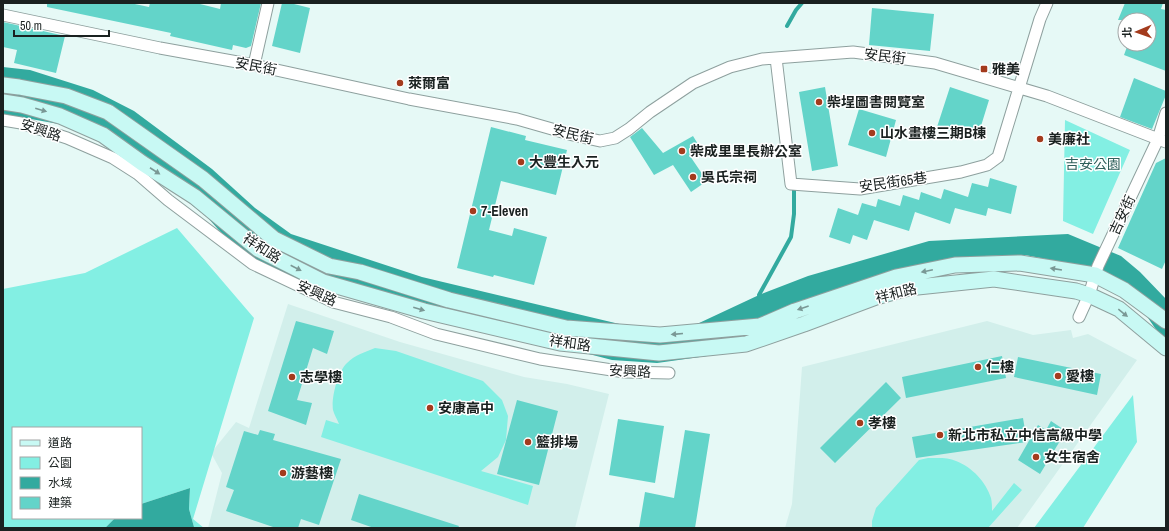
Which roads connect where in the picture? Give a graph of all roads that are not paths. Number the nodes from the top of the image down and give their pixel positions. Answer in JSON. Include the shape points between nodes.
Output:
{"nodes":[{"id":1,"x":268,"y":3,"type":"edge"},
{"id":2,"x":1047,"y":3,"type":"edge"},
{"id":3,"x":3,"y":14,"type":"edge"},
{"id":4,"x":776,"y":58,"type":"junction"},
{"id":5,"x":254,"y":65,"type":"junction"},
{"id":6,"x":3,"y":85,"type":"edge"},
{"id":7,"x":1019,"y":88,"type":"junction"},
{"id":8,"x":3,"y":102,"type":"edge"},
{"id":9,"x":1166,"y":114,"type":"edge"},
{"id":10,"x":3,"y":120,"type":"edge"},
{"id":11,"x":1162,"y":141,"type":"edge"},
{"id":12,"x":1096,"y":271,"type":"junction"},
{"id":13,"x":1089,"y":295,"type":"junction"},
{"id":14,"x":1079,"y":317,"type":"dead end"},
{"id":15,"x":1166,"y":321,"type":"edge"},
{"id":16,"x":1166,"y":348,"type":"edge"},
{"id":17,"x":669,"y":373,"type":"dead end"}],
"edges":[{"from":1,"to":5,"type":"street"},
{"from":2,"to":7,"type":"street"},
{"from":3,"to":5,"type":"street","name":"安民街","via":[[160,48]]},
{"from":4,"to":5,"type":"street","name":"安民街","via":[[730,67],[693,83],[615,138],[600,141],[518,119],[409,99]]},
{"from":4,"to":7,"type":"street","name":"安民街","via":[[853,52],[935,63]]},
{"from":4,"to":7,"type":"street","name":"安民街65巷","via":[[791,184],[860,189],[961,172],[987,165],[998,157]]},
{"from":12,"to":6,"type":"main road","name":"祥和路","one_way":true,"via":[[1020,263],[955,265],[896,277],[795,311],[760,326],[660,335],[566,328],[449,300],[360,272],[329,266],[274,239],[203,179],[108,112],[66,96]]},
{"from":7,"to":11,"type":"street","name":"安民街"},
{"from":8,"to":13,"type":"main road","name":"祥和路","one_way":true,"via":[[60,116],[104,135],[195,197],[258,249],[323,282],[424,311],[560,343],[659,353],[746,344],[908,288],[994,279]]},
{"from":9,"to":11,"type":"street","name":"吉安街"},
{"from":10,"to":17,"type":"street","name":"安興路","via":[[67,138],[113,158],[138,174],[253,264],[333,302],[391,317],[436,334],[540,359],[625,372]]},
{"from":11,"to":12,"type":"street","name":"吉安街"},
{"from":12,"to":13,"type":"street","name":"吉安街"},
{"from":12,"to":15,"type":"main road","name":"祥和路"},
{"from":13,"to":14,"type":"street","name":"吉安街"},
{"from":13,"to":16,"type":"main road","name":"祥和路","one_way":true,"via":[[1118,309]]}]}
